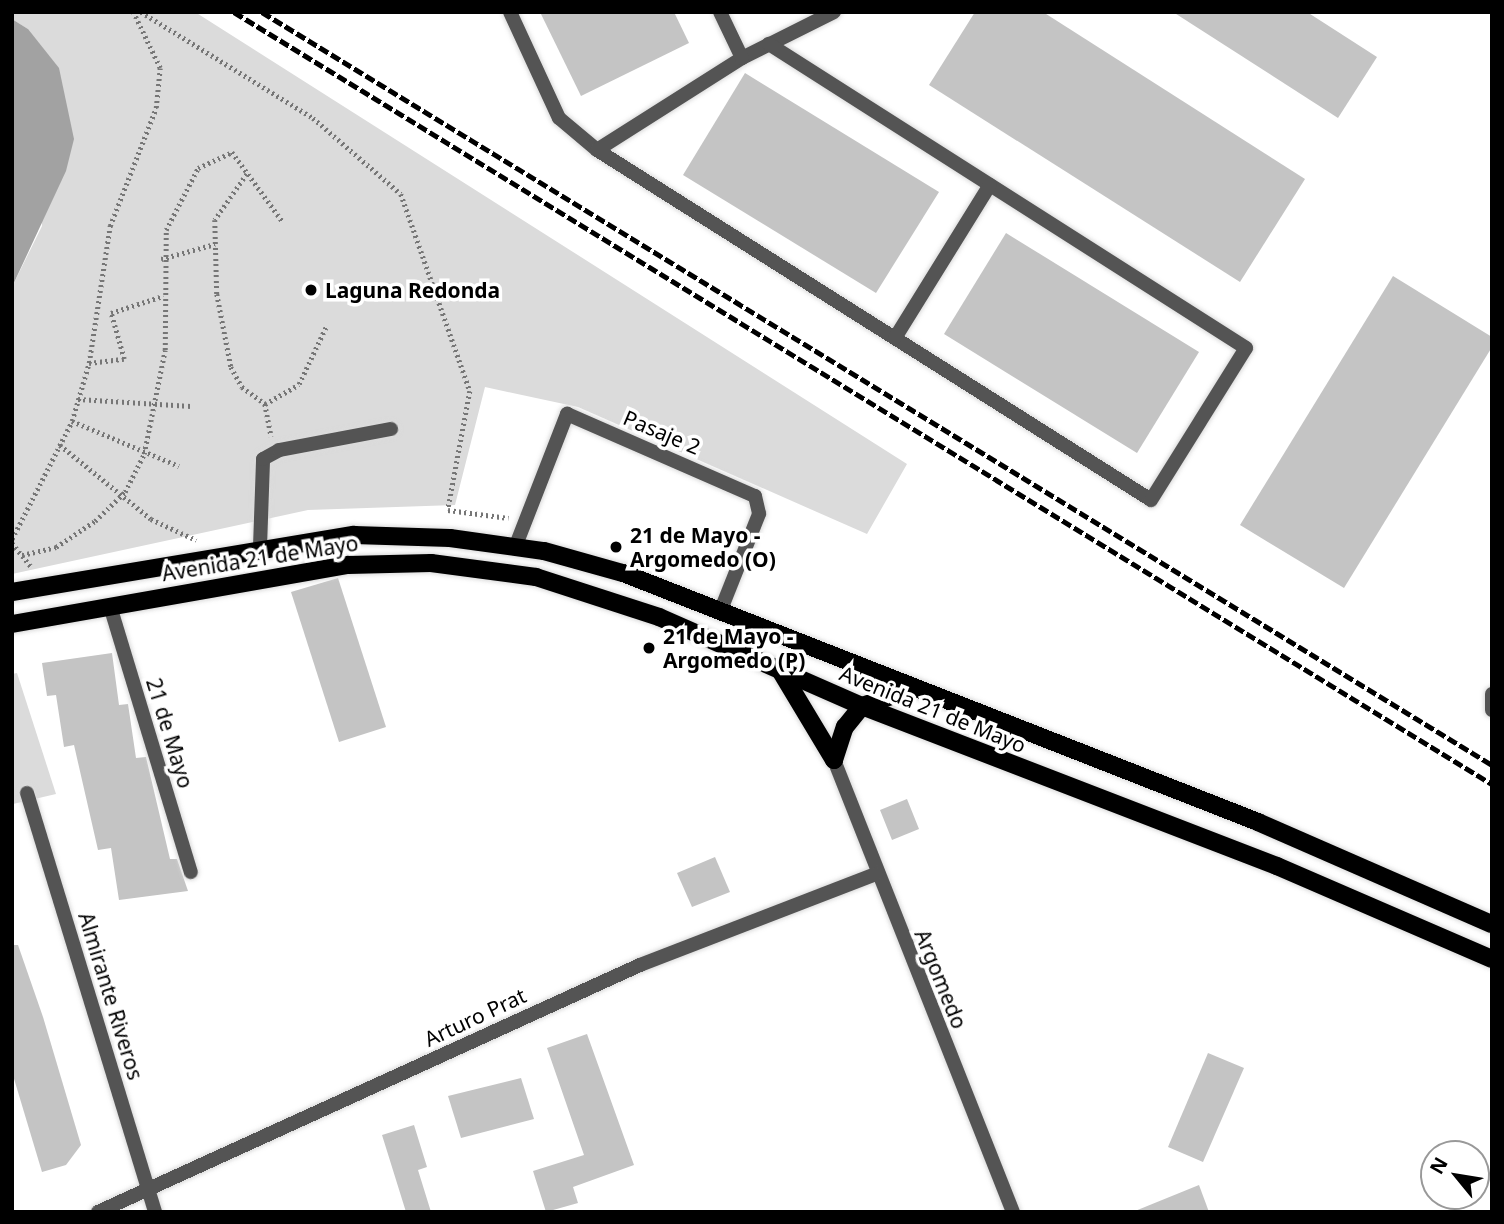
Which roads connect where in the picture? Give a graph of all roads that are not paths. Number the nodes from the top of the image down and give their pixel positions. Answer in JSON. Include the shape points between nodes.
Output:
{"nodes":[{"id":1,"x":510,"y":12,"type":"edge"},
{"id":2,"x":720,"y":12,"type":"edge"},
{"id":3,"x":834,"y":12,"type":"edge"},
{"id":4,"x":769,"y":44,"type":"junction"},
{"id":5,"x":741,"y":58,"type":"junction"},
{"id":6,"x":597,"y":150,"type":"junction"},
{"id":7,"x":990,"y":185,"type":"junction"},
{"id":8,"x":895,"y":338,"type":"junction"},
{"id":9,"x":391,"y":429,"type":"dead end"},
{"id":10,"x":516,"y":545,"type":"junction"},
{"id":11,"x":260,"y":547,"type":"junction"},
{"id":12,"x":12,"y":592,"type":"edge"},
{"id":13,"x":110,"y":606,"type":"junction"},
{"id":14,"x":720,"y":612,"type":"junction"},
{"id":15,"x":12,"y":624,"type":"edge"},
{"id":16,"x":779,"y":668,"type":"junction"},
{"id":17,"x":912,"y":689,"type":"junction"},
{"id":18,"x":862,"y":706,"type":"junction"},
{"id":19,"x":834,"y":760,"type":"junction"},
{"id":20,"x":27,"y":793,"type":"dead end"},
{"id":21,"x":191,"y":872,"type":"dead end"},
{"id":22,"x":876,"y":874,"type":"junction"},
{"id":23,"x":1492,"y":923,"type":"edge"},
{"id":24,"x":1492,"y":959,"type":"edge"},
{"id":25,"x":148,"y":1190,"type":"junction"},
{"id":26,"x":98,"y":1212,"type":"edge"},
{"id":27,"x":155,"y":1212,"type":"edge"},
{"id":28,"x":1013,"y":1212,"type":"edge"}],
"edges":[{"from":1,"to":6,"type":"street","via":[[559,118]]},
{"from":2,"to":5,"type":"street"},
{"from":3,"to":4,"type":"street"},
{"from":4,"to":5,"type":"street"},
{"from":4,"to":7,"type":"street"},
{"from":5,"to":6,"type":"street"},
{"from":6,"to":8,"type":"street"},
{"from":7,"to":8,"type":"street"},
{"from":7,"to":8,"type":"street","via":[[1246,348],[1151,500]]},
{"from":9,"to":11,"type":"street","via":[[274,452],[260,464]]},
{"from":10,"to":11,"type":"main road","name":"Avenida 21 de Mayo","via":[[383,535]]},
{"from":10,"to":14,"type":"main road","name":"Avenida 21 de Mayo","via":[[623,573]]},
{"from":10,"to":14,"type":"street","name":"Pasaje 2","via":[[567,415],[749,492],[759,514]]},
{"from":11,"to":12,"type":"main road","name":"Avenida 21 de Mayo"},
{"from":13,"to":15,"type":"main road","name":"Avenida 21 de Mayo"},
{"from":13,"to":16,"type":"main road","name":"Avenida 21 de Mayo","via":[[348,565],[463,565],[579,589]]},
{"from":13,"to":21,"type":"street","name":"21 de Mayo"},
{"from":14,"to":17,"type":"main road","name":"Avenida 21 de Mayo"},
{"from":16,"to":18,"type":"main road","name":"Avenida 21 de Mayo"},
{"from":16,"to":19,"type":"main road"},
{"from":17,"to":18,"type":"main road"},
{"from":17,"to":23,"type":"main road","name":"Avenida 21 de Mayo","via":[[1270,827]]},
{"from":18,"to":19,"type":"main road","via":[[845,727]]},
{"from":18,"to":24,"type":"main road","name":"Avenida 21 de Mayo","via":[[1277,866]]},
{"from":19,"to":22,"type":"street","name":"Argomedo"},
{"from":20,"to":25,"type":"street","name":"Almirante Riveros"},
{"from":22,"to":25,"type":"street","name":"Arturo Prat","via":[[640,965]]},
{"from":22,"to":28,"type":"street","name":"Argomedo"},
{"from":25,"to":26,"type":"street","name":"Arturo Prat"},
{"from":25,"to":27,"type":"street","name":"Almirante Riveros"}]}
